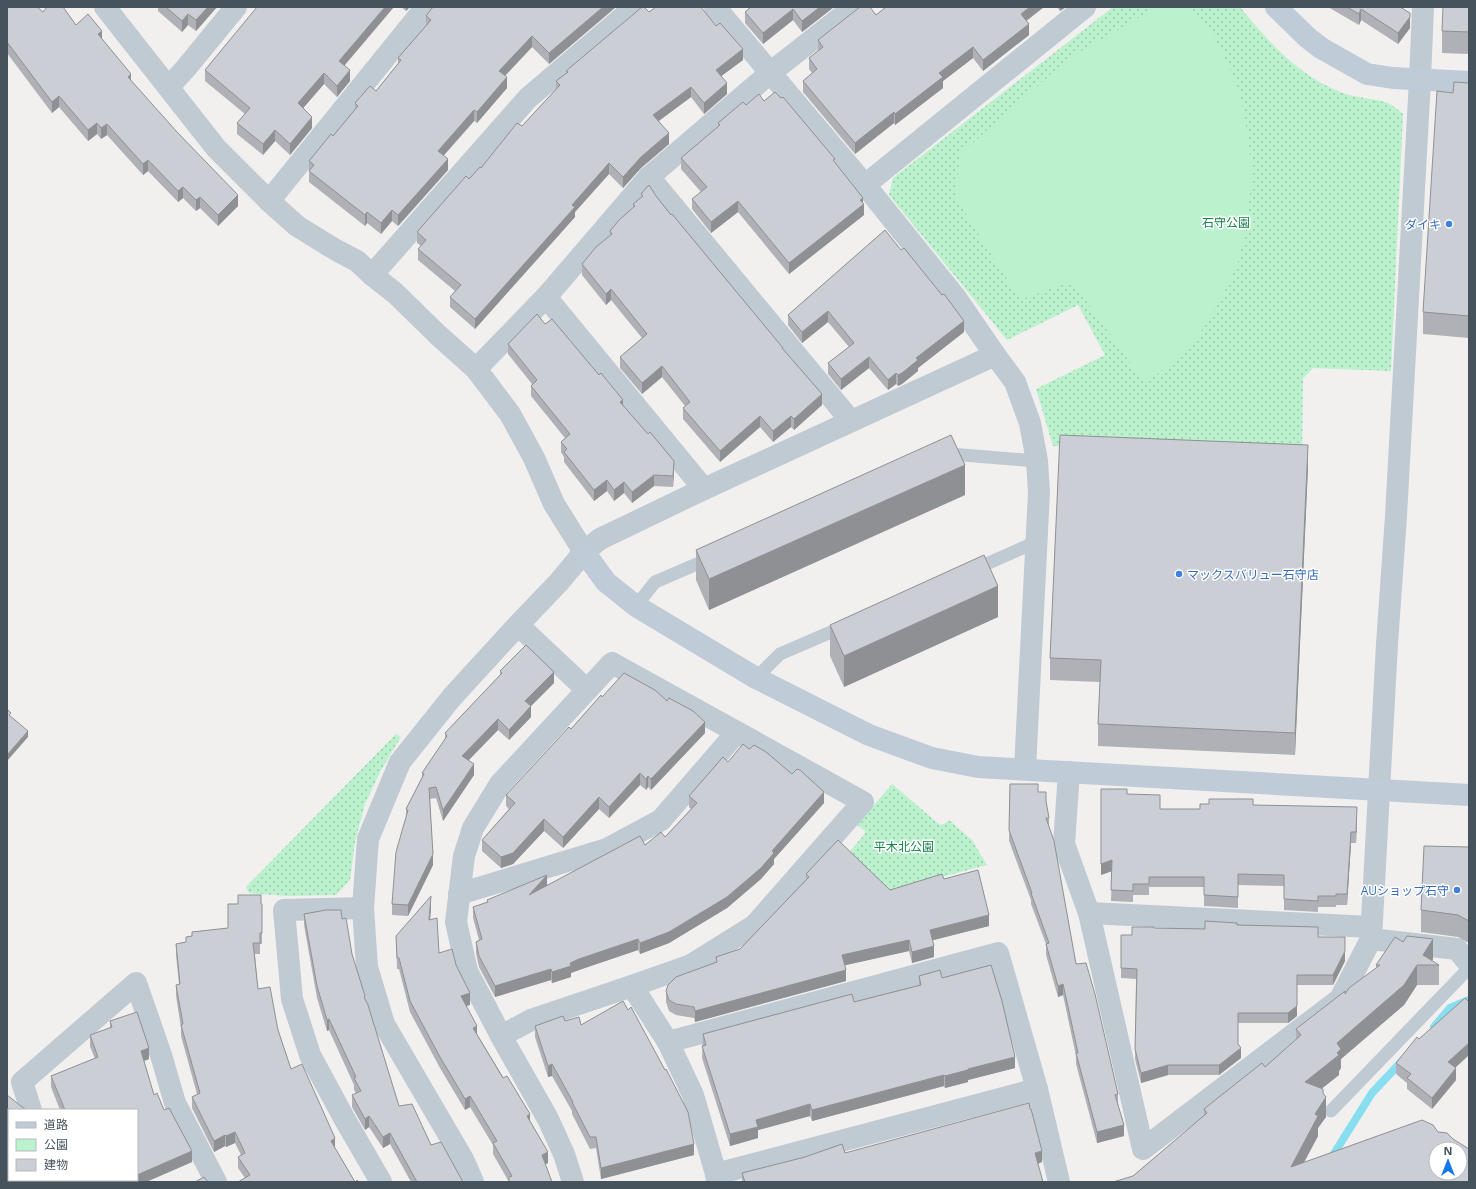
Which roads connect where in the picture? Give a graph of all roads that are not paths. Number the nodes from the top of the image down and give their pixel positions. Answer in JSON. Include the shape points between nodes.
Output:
{"nodes":[{"id":1,"x":105,"y":7,"type":"edge"},
{"id":2,"x":236,"y":7,"type":"edge"},
{"id":3,"x":426,"y":7,"type":"edge"},
{"id":4,"x":635,"y":7,"type":"edge"},
{"id":5,"x":715,"y":7,"type":"edge"},
{"id":6,"x":854,"y":7,"type":"edge"},
{"id":7,"x":1085,"y":7,"type":"edge"},
{"id":8,"x":1276,"y":7,"type":"edge"},
{"id":9,"x":1423,"y":7,"type":"edge"},
{"id":10,"x":770,"y":73,"type":"junction"},
{"id":11,"x":1420,"y":80,"type":"junction"},
{"id":12,"x":1469,"y":82,"type":"edge"},
{"id":13,"x":168,"y":87,"type":"junction"},
{"id":14,"x":648,"y":177,"type":"junction"},
{"id":15,"x":865,"y":185,"type":"junction"},
{"id":16,"x":269,"y":201,"type":"junction"},
{"id":17,"x":372,"y":275,"type":"junction"},
{"id":18,"x":546,"y":297,"type":"junction"},
{"id":19,"x":995,"y":355,"type":"junction"},
{"id":20,"x":476,"y":369,"type":"junction"},
{"id":21,"x":851,"y":421,"type":"junction"},
{"id":22,"x":935,"y":460,"type":"edge"},
{"id":23,"x":1037,"y":461,"type":"junction"},
{"id":24,"x":704,"y":489,"type":"junction"},
{"id":25,"x":1036,"y":542,"type":"junction"},
{"id":26,"x":584,"y":552,"type":"junction"},
{"id":27,"x":720,"y":554,"type":"edge"},
{"id":28,"x":965,"y":574,"type":"edge"},
{"id":29,"x":636,"y":606,"type":"junction"},
{"id":30,"x":858,"y":620,"type":"edge"},
{"id":31,"x":518,"y":625,"type":"junction"},
{"id":32,"x":756,"y":678,"type":"junction"},
{"id":33,"x":587,"y":690,"type":"junction"},
{"id":34,"x":737,"y":732,"type":"junction"},
{"id":35,"x":1025,"y":769,"type":"junction"},
{"id":36,"x":1069,"y":772,"type":"junction"},
{"id":37,"x":1378,"y":789,"type":"junction"},
{"id":38,"x":1469,"y":795,"type":"edge"},
{"id":39,"x":458,"y":894,"type":"junction"},
{"id":40,"x":363,"y":908,"type":"junction"},
{"id":41,"x":1089,"y":912,"type":"junction"},
{"id":42,"x":1371,"y":933,"type":"junction"},
{"id":43,"x":1469,"y":964,"type":"edge"},
{"id":44,"x":1469,"y":968,"type":"edge"},
{"id":45,"x":632,"y":986,"type":"junction"},
{"id":46,"x":501,"y":1036,"type":"junction"},
{"id":47,"x":668,"y":1042,"type":"junction"},
{"id":48,"x":1038,"y":1089,"type":"junction"},
{"id":49,"x":31,"y":1109,"type":"edge"},
{"id":50,"x":1331,"y":1112,"type":"dead end"},
{"id":51,"x":717,"y":1178,"type":"edge"},
{"id":52,"x":216,"y":1182,"type":"edge"},
{"id":53,"x":381,"y":1182,"type":"edge"},
{"id":54,"x":473,"y":1182,"type":"edge"},
{"id":55,"x":573,"y":1182,"type":"edge"},
{"id":56,"x":1060,"y":1182,"type":"edge"}],
"edges":[{"from":1,"to":13,"type":"street"},
{"from":2,"to":13,"type":"street"},
{"from":3,"to":16,"type":"street"},
{"from":4,"to":17,"type":"street","via":[[528,98]]},
{"from":5,"to":10,"type":"street"},
{"from":6,"to":10,"type":"street"},
{"from":7,"to":15,"type":"street"},
{"from":8,"to":11,"type":"street","via":[[1317,44],[1367,74]]},
{"from":9,"to":11,"type":"street"},
{"from":10,"to":14,"type":"street"},
{"from":10,"to":15,"type":"street"},
{"from":11,"to":12,"type":"street"},
{"from":11,"to":37,"type":"street","via":[[1397,508]]},
{"from":13,"to":16,"type":"street","via":[[216,148]]},
{"from":14,"to":18,"type":"street"},
{"from":14,"to":21,"type":"street"},
{"from":15,"to":19,"type":"street","via":[[956,298]]},
{"from":16,"to":17,"type":"street","via":[[297,226],[357,261]]},
{"from":17,"to":20,"type":"street","via":[[395,293]]},
{"from":18,"to":20,"type":"street"},
{"from":18,"to":24,"type":"street"},
{"from":19,"to":21,"type":"street"},
{"from":19,"to":23,"type":"street","via":[[1015,382],[1030,422]]},
{"from":20,"to":26,"type":"street","via":[[510,414],[534,458],[554,504]]},
{"from":21,"to":24,"type":"street"},
{"from":22,"to":23,"type":"lane","via":[[950,454]]},
{"from":23,"to":25,"type":"street","via":[[1039,492]]},
{"from":24,"to":26,"type":"street","via":[[600,539]]},
{"from":25,"to":28,"type":"lane"},
{"from":25,"to":35,"type":"street"},
{"from":26,"to":29,"type":"street","via":[[606,582]]},
{"from":26,"to":31,"type":"street"},
{"from":27,"to":29,"type":"lane","via":[[655,582]]},
{"from":29,"to":32,"type":"street"},
{"from":30,"to":32,"type":"lane","via":[[780,654]]},
{"from":31,"to":33,"type":"street"},
{"from":31,"to":40,"type":"street","via":[[452,698],[400,762],[368,839]]},
{"from":32,"to":35,"type":"street","via":[[869,735],[932,758],[978,767]]},
{"from":33,"to":34,"type":"street","via":[[612,663]]},
{"from":33,"to":39,"type":"street","via":[[500,784],[473,828],[464,856]]},
{"from":34,"to":39,"type":"street","via":[[661,820],[607,849]]},
{"from":34,"to":45,"type":"street","via":[[863,802],[755,925],[691,965]]},
{"from":35,"to":36,"type":"street"},
{"from":36,"to":37,"type":"street"},
{"from":36,"to":41,"type":"street","via":[[1064,844]]},
{"from":37,"to":38,"type":"street"},
{"from":37,"to":42,"type":"street"},
{"from":39,"to":46,"type":"street","via":[[456,922],[467,971]]},
{"from":40,"to":53,"type":"street","via":[[284,910],[292,998],[310,1055]]},
{"from":40,"to":54,"type":"street","via":[[367,967],[384,1024],[464,1161]]},
{"from":41,"to":42,"type":"street"},
{"from":41,"to":42,"type":"street","via":[[1143,1149],[1340,999]]},
{"from":42,"to":43,"type":"street","via":[[1457,949]]},
{"from":44,"to":50,"type":"lane"},
{"from":45,"to":46,"type":"street","via":[[531,1020]]},
{"from":45,"to":47,"type":"street"},
{"from":46,"to":55,"type":"street","via":[[548,1119]]},
{"from":47,"to":48,"type":"street","via":[[998,953]]},
{"from":47,"to":51,"type":"street","via":[[693,1095]]},
{"from":48,"to":51,"type":"street"},
{"from":48,"to":56,"type":"street"},
{"from":49,"to":52,"type":"street","via":[[22,1082],[136,983],[175,1103]]}]}
